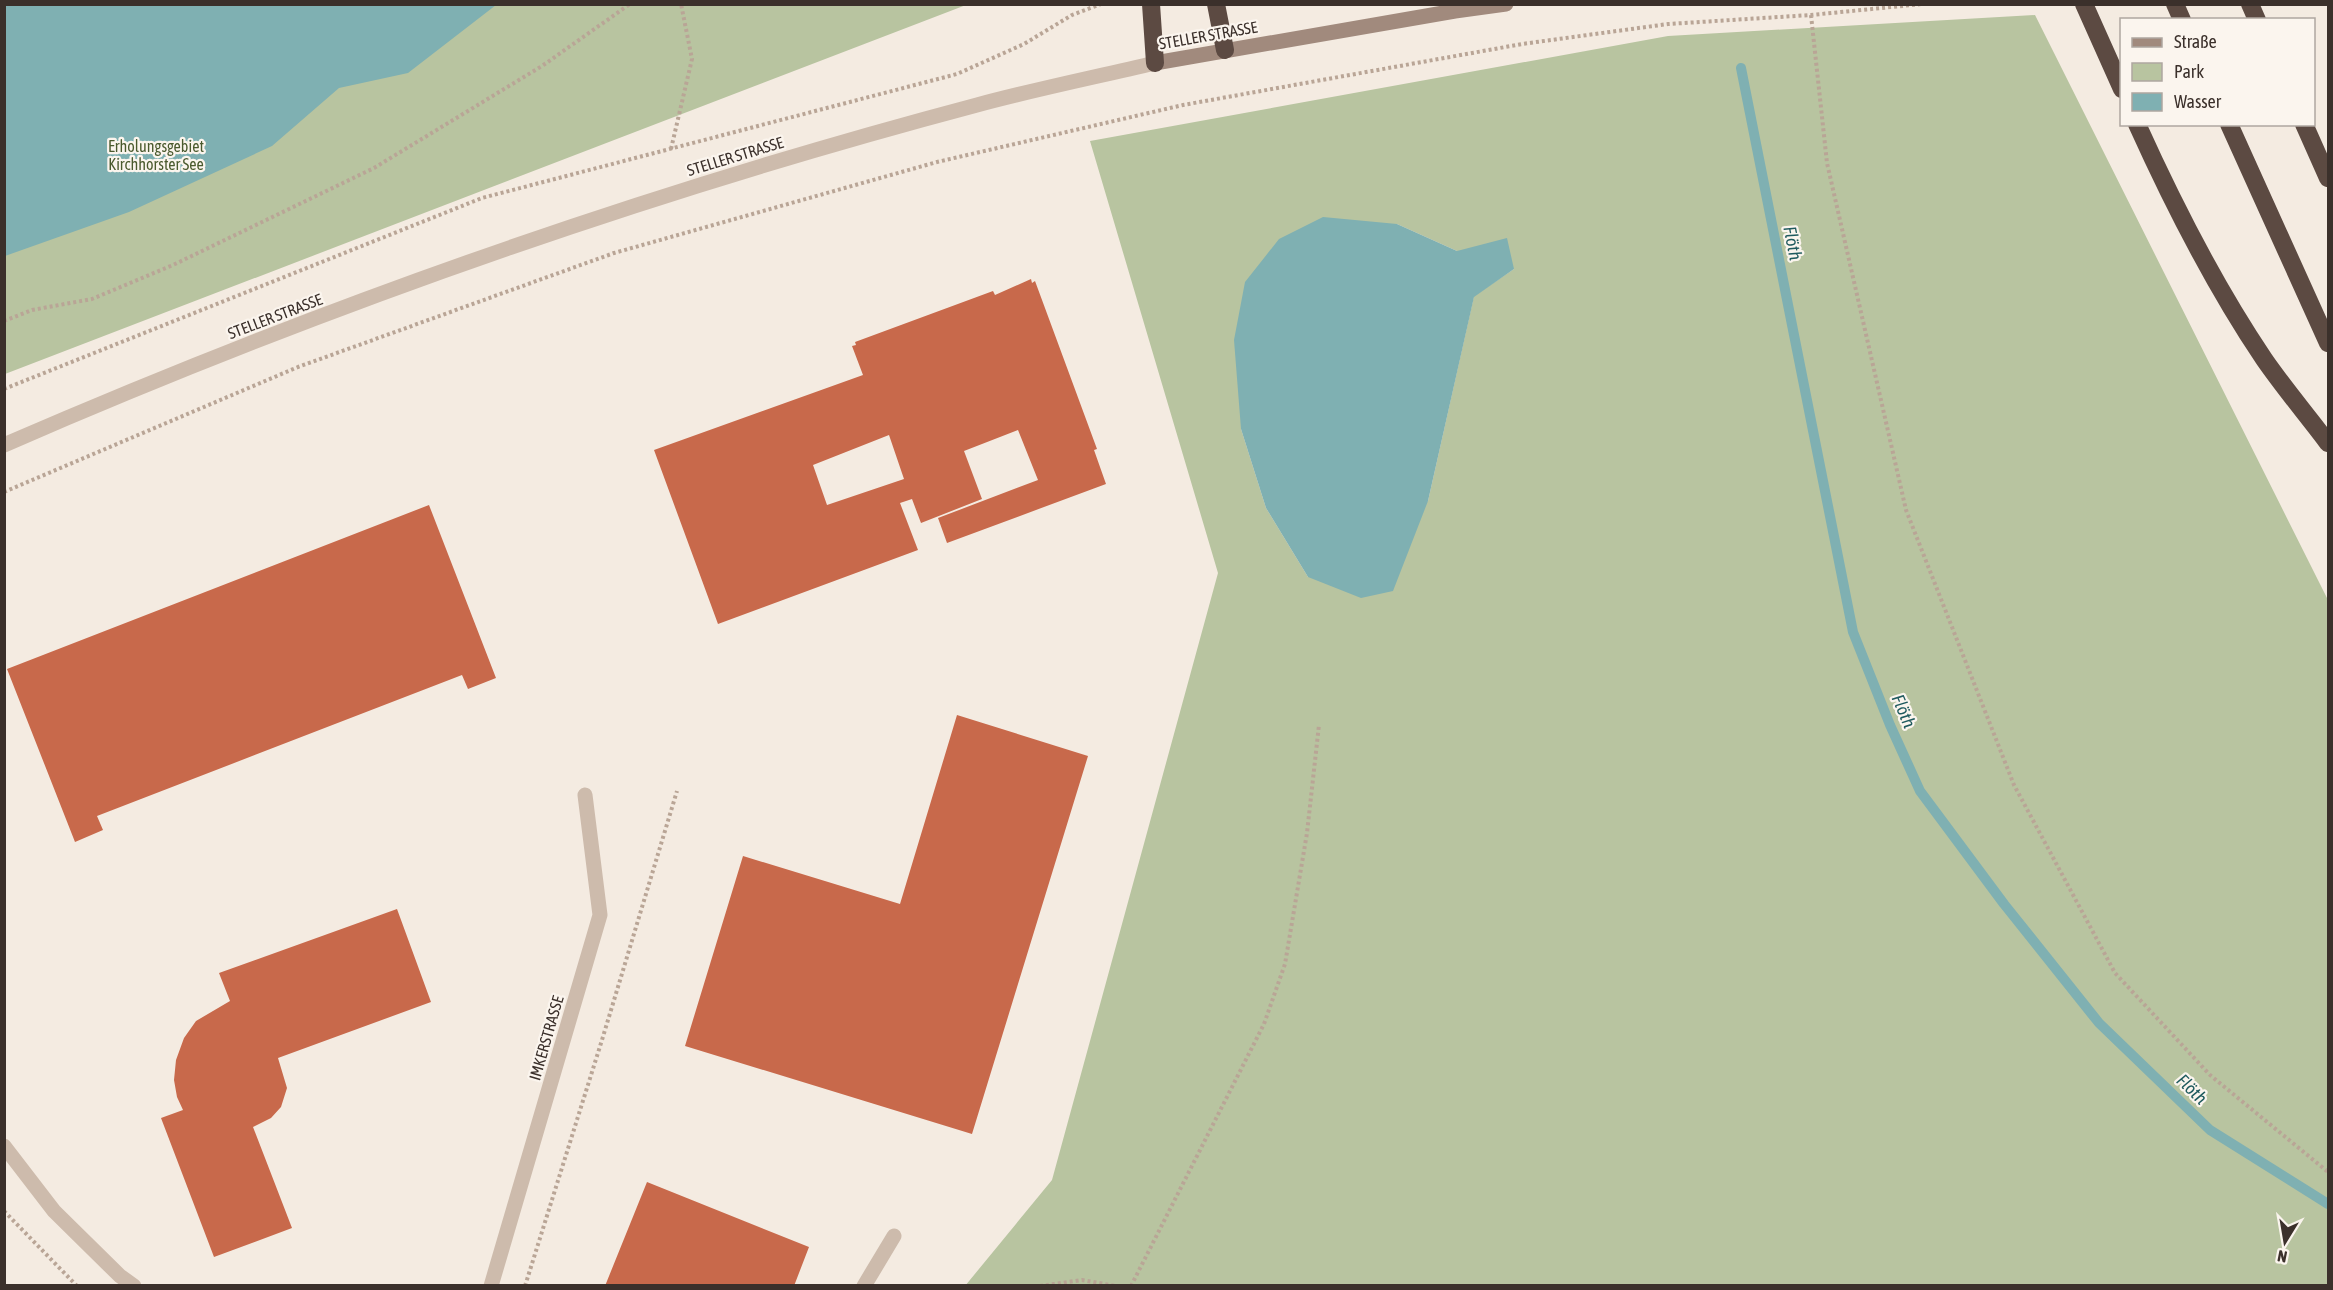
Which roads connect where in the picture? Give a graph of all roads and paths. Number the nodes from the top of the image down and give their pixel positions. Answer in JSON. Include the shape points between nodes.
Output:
{"nodes":[{"id":1,"x":630,"y":4,"type":"edge"},
{"id":2,"x":681,"y":4,"type":"edge"},
{"id":3,"x":1101,"y":4,"type":"edge"},
{"id":4,"x":1151,"y":4,"type":"edge"},
{"id":5,"x":1216,"y":4,"type":"edge"},
{"id":6,"x":1506,"y":4,"type":"edge"},
{"id":7,"x":1922,"y":4,"type":"edge"},
{"id":8,"x":2084,"y":4,"type":"edge"},
{"id":9,"x":2175,"y":4,"type":"edge"},
{"id":10,"x":2250,"y":4,"type":"edge"},
{"id":11,"x":1811,"y":15,"type":"junction"},
{"id":12,"x":2181,"y":18,"type":"edge"},
{"id":13,"x":2256,"y":18,"type":"edge"},
{"id":14,"x":1225,"y":50,"type":"junction"},
{"id":15,"x":1155,"y":63,"type":"junction"},
{"id":16,"x":2120,"y":87,"type":"edge"},
{"id":17,"x":2139,"y":126,"type":"edge"},
{"id":18,"x":2230,"y":126,"type":"edge"},
{"id":19,"x":2305,"y":126,"type":"edge"},
{"id":20,"x":670,"y":149,"type":"junction"},
{"id":21,"x":2328,"y":178,"type":"edge"},
{"id":22,"x":4,"y":321,"type":"edge"},
{"id":23,"x":2328,"y":343,"type":"edge"},
{"id":24,"x":4,"y":389,"type":"edge"},
{"id":25,"x":2328,"y":443,"type":"edge"},
{"id":26,"x":4,"y":445,"type":"edge"},
{"id":27,"x":4,"y":492,"type":"edge"},
{"id":28,"x":1319,"y":725,"type":"dead end"},
{"id":29,"x":677,"y":791,"type":"dead end"},
{"id":30,"x":585,"y":795,"type":"dead end"},
{"id":31,"x":4,"y":1146,"type":"edge"},
{"id":32,"x":2328,"y":1172,"type":"edge"},
{"id":33,"x":4,"y":1211,"type":"edge"},
{"id":34,"x":894,"y":1236,"type":"dead end"},
{"id":35,"x":77,"y":1286,"type":"edge"},
{"id":36,"x":134,"y":1286,"type":"edge"},
{"id":37,"x":491,"y":1286,"type":"edge"},
{"id":38,"x":525,"y":1286,"type":"edge"},
{"id":39,"x":864,"y":1286,"type":"edge"},
{"id":40,"x":1040,"y":1286,"type":"edge"},
{"id":41,"x":1116,"y":1286,"type":"edge"},
{"id":42,"x":1131,"y":1286,"type":"edge"}],
"edges":[{"from":1,"to":22,"type":"path","via":[[542,66],[374,168],[173,265],[92,299],[32,310]]},
{"from":2,"to":20,"type":"path","via":[[692,59]]},
{"from":3,"to":20,"type":"path","via":[[957,74]]},
{"from":4,"to":15,"type":"highway"},
{"from":5,"to":14,"type":"highway"},
{"from":6,"to":14,"type":"main road","name":"STELLER STRASSE"},
{"from":7,"to":11,"type":"path"},
{"from":8,"to":16,"type":"highway"},
{"from":9,"to":12,"type":"highway"},
{"from":10,"to":13,"type":"highway"},
{"from":11,"to":27,"type":"path","via":[[1668,24],[1522,44],[1183,105],[937,162],[614,253],[298,367]]},
{"from":11,"to":32,"type":"path","via":[[1827,163],[1906,510],[2014,785],[2115,973],[2210,1075]]},
{"from":14,"to":15,"type":"main road","name":"STELLER STRASSE"},
{"from":15,"to":26,"type":"street","name":"STELLER STRASSE","via":[[980,104],[646,201],[281,332]]},
{"from":17,"to":25,"type":"highway","via":[[2171,200],[2218,286],[2264,359]]},
{"from":18,"to":23,"type":"highway"},
{"from":19,"to":21,"type":"highway"},
{"from":20,"to":24,"type":"path","via":[[482,198]]},
{"from":28,"to":42,"type":"path","via":[[1307,833],[1285,964],[1264,1024]]},
{"from":29,"to":38,"type":"path"},
{"from":30,"to":37,"type":"street","name":"IMKERSTRASSE","via":[[600,915]]},
{"from":31,"to":36,"type":"street","via":[[54,1211]]},
{"from":33,"to":35,"type":"path"},
{"from":34,"to":39,"type":"street"},
{"from":40,"to":41,"type":"path","via":[[1082,1280]]}]}
